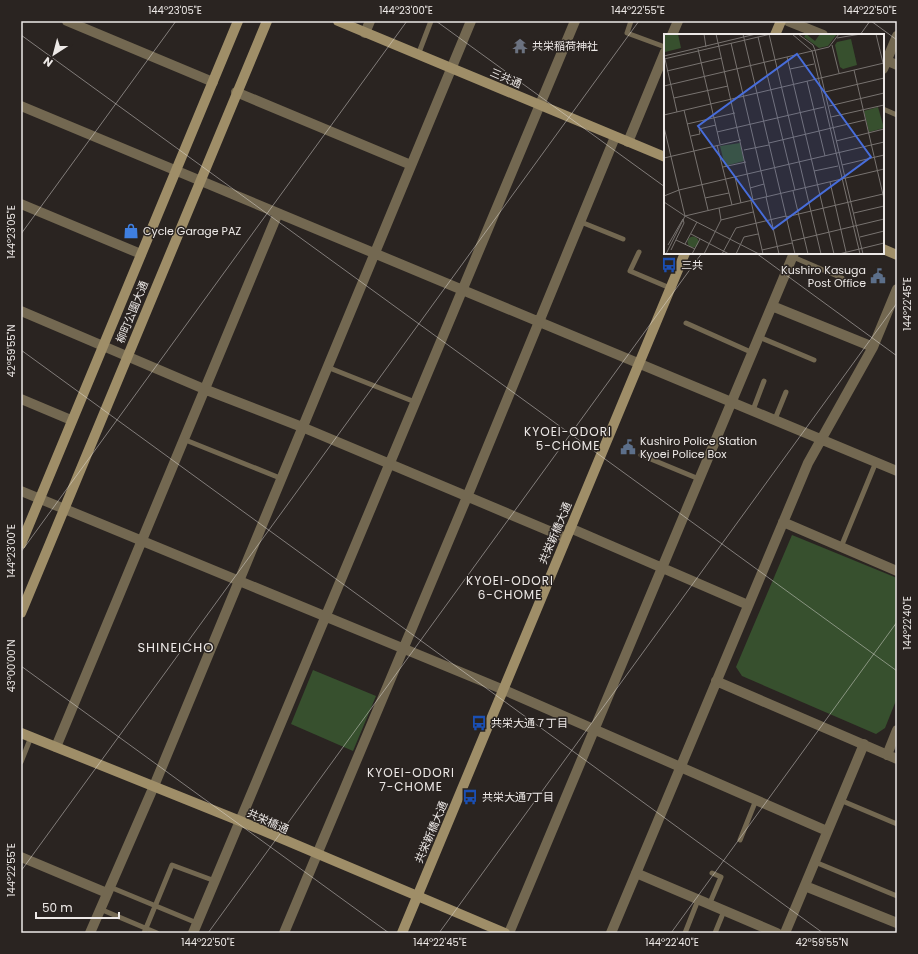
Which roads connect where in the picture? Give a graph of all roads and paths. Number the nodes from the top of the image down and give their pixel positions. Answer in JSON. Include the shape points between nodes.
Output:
{"nodes":[{"id":1,"x":67,"y":21,"type":"edge"},
{"id":2,"x":238,"y":21,"type":"edge"},
{"id":3,"x":266,"y":21,"type":"edge"},
{"id":4,"x":338,"y":21,"type":"edge"},
{"id":5,"x":370,"y":21,"type":"edge"},
{"id":6,"x":431,"y":21,"type":"edge"},
{"id":7,"x":470,"y":21,"type":"edge"},
{"id":8,"x":575,"y":21,"type":"edge"},
{"id":9,"x":631,"y":21,"type":"edge"},
{"id":10,"x":678,"y":21,"type":"edge"},
{"id":11,"x":781,"y":21,"type":"edge"},
{"id":12,"x":788,"y":21,"type":"edge"},
{"id":13,"x":365,"y":33,"type":"junction"},
{"id":14,"x":672,"y":34,"type":"edge"},
{"id":15,"x":776,"y":34,"type":"edge"},
{"id":16,"x":820,"y":34,"type":"edge"},
{"id":17,"x":897,"y":36,"type":"edge"},
{"id":18,"x":664,"y":47,"type":"edge"},
{"id":19,"x":664,"y":54,"type":"edge"},
{"id":20,"x":418,"y":55,"type":"junction"},
{"id":21,"x":884,"y":63,"type":"edge"},
{"id":22,"x":897,"y":65,"type":"edge"},
{"id":23,"x":451,"y":68,"type":"junction"},
{"id":24,"x":213,"y":82,"type":"junction"},
{"id":25,"x":236,"y":92,"type":"junction"},
{"id":26,"x":540,"y":105,"type":"junction"},
{"id":27,"x":21,"y":106,"type":"edge"},
{"id":28,"x":884,"y":109,"type":"edge"},
{"id":29,"x":897,"y":115,"type":"edge"},
{"id":30,"x":616,"y":137,"type":"junction"},
{"id":31,"x":628,"y":142,"type":"junction"},
{"id":32,"x":664,"y":157,"type":"edge"},
{"id":33,"x":411,"y":165,"type":"junction"},
{"id":34,"x":176,"y":170,"type":"junction"},
{"id":35,"x":200,"y":180,"type":"junction"},
{"id":36,"x":22,"y":207,"type":"edge"},
{"id":37,"x":278,"y":213,"type":"junction"},
{"id":38,"x":581,"y":222,"type":"junction"},
{"id":39,"x":623,"y":239,"type":"dead end"},
{"id":40,"x":884,"y":249,"type":"edge"},
{"id":41,"x":639,"y":252,"type":"dead end"},
{"id":42,"x":375,"y":253,"type":"junction"},
{"id":43,"x":141,"y":254,"type":"junction"},
{"id":44,"x":685,"y":254,"type":"edge"},
{"id":45,"x":794,"y":255,"type":"edge"},
{"id":46,"x":897,"y":255,"type":"edge"},
{"id":47,"x":842,"y":278,"type":"dead end"},
{"id":48,"x":670,"y":288,"type":"junction"},
{"id":49,"x":462,"y":289,"type":"junction"},
{"id":50,"x":897,"y":289,"type":"edge"},
{"id":51,"x":772,"y":306,"type":"junction"},
{"id":52,"x":893,"y":308,"type":"edge"},
{"id":53,"x":21,"y":311,"type":"edge"},
{"id":54,"x":539,"y":320,"type":"junction"},
{"id":55,"x":686,"y":323,"type":"dead end"},
{"id":56,"x":759,"y":337,"type":"junction"},
{"id":57,"x":103,"y":345,"type":"junction"},
{"id":58,"x":873,"y":347,"type":"junction"},
{"id":59,"x":753,"y":353,"type":"junction"},
{"id":60,"x":127,"y":357,"type":"junction"},
{"id":61,"x":814,"y":360,"type":"dead end"},
{"id":62,"x":640,"y":362,"type":"junction"},
{"id":63,"x":327,"y":367,"type":"junction"},
{"id":64,"x":764,"y":381,"type":"dead end"},
{"id":65,"x":204,"y":389,"type":"junction"},
{"id":66,"x":786,"y":392,"type":"dead end"},
{"id":67,"x":21,"y":399,"type":"edge"},
{"id":68,"x":732,"y":401,"type":"junction"},
{"id":69,"x":415,"y":402,"type":"junction"},
{"id":70,"x":753,"y":410,"type":"junction"},
{"id":71,"x":774,"y":419,"type":"junction"},
{"id":72,"x":72,"y":420,"type":"junction"},
{"id":73,"x":302,"y":427,"type":"junction"},
{"id":74,"x":183,"y":439,"type":"junction"},
{"id":75,"x":822,"y":440,"type":"junction"},
{"id":76,"x":641,"y":455,"type":"dead end"},
{"id":77,"x":876,"y":462,"type":"junction"},
{"id":78,"x":390,"y":464,"type":"junction"},
{"id":79,"x":897,"y":471,"type":"edge"},
{"id":80,"x":280,"y":478,"type":"junction"},
{"id":81,"x":699,"y":479,"type":"junction"},
{"id":82,"x":21,"y":491,"type":"edge"},
{"id":83,"x":468,"y":497,"type":"junction"},
{"id":84,"x":39,"y":498,"type":"junction"},
{"id":85,"x":63,"y":508,"type":"junction"},
{"id":86,"x":783,"y":522,"type":"junction"},
{"id":87,"x":568,"y":533,"type":"junction"},
{"id":88,"x":142,"y":541,"type":"junction"},
{"id":89,"x":21,"y":544,"type":"edge"},
{"id":90,"x":841,"y":547,"type":"junction"},
{"id":91,"x":662,"y":568,"type":"junction"},
{"id":92,"x":897,"y":571,"type":"edge"},
{"id":93,"x":237,"y":581,"type":"junction"},
{"id":94,"x":748,"y":605,"type":"junction"},
{"id":95,"x":22,"y":609,"type":"edge"},
{"id":96,"x":325,"y":617,"type":"junction"},
{"id":97,"x":402,"y":649,"type":"junction"},
{"id":98,"x":716,"y":681,"type":"junction"},
{"id":99,"x":504,"y":690,"type":"junction"},
{"id":100,"x":595,"y":730,"type":"junction"},
{"id":101,"x":897,"y":730,"type":"edge"},
{"id":102,"x":21,"y":733,"type":"edge"},
{"id":103,"x":31,"y":737,"type":"junction"},
{"id":104,"x":864,"y":744,"type":"junction"},
{"id":105,"x":56,"y":747,"type":"junction"},
{"id":106,"x":887,"y":754,"type":"junction"},
{"id":107,"x":897,"y":759,"type":"edge"},
{"id":108,"x":21,"y":762,"type":"edge"},
{"id":109,"x":681,"y":767,"type":"junction"},
{"id":110,"x":154,"y":786,"type":"junction"},
{"id":111,"x":756,"y":800,"type":"junction"},
{"id":112,"x":840,"y":800,"type":"junction"},
{"id":113,"x":240,"y":821,"type":"junction"},
{"id":114,"x":897,"y":824,"type":"edge"},
{"id":115,"x":827,"y":831,"type":"junction"},
{"id":116,"x":740,"y":840,"type":"dead end"},
{"id":117,"x":317,"y":855,"type":"junction"},
{"id":118,"x":21,"y":857,"type":"edge"},
{"id":119,"x":815,"y":862,"type":"junction"},
{"id":120,"x":636,"y":873,"type":"junction"},
{"id":121,"x":712,"y":873,"type":"dead end"},
{"id":122,"x":215,"y":881,"type":"junction"},
{"id":123,"x":804,"y":886,"type":"junction"},
{"id":124,"x":109,"y":890,"type":"junction"},
{"id":125,"x":417,"y":896,"type":"junction"},
{"id":126,"x":897,"y":896,"type":"edge"},
{"id":127,"x":698,"y":900,"type":"junction"},
{"id":128,"x":710,"y":905,"type":"junction"},
{"id":129,"x":156,"y":906,"type":"junction"},
{"id":130,"x":100,"y":910,"type":"junction"},
{"id":131,"x":724,"y":911,"type":"junction"},
{"id":132,"x":897,"y":923,"type":"edge"},
{"id":133,"x":195,"y":928,"type":"edge"},
{"id":134,"x":145,"y":931,"type":"edge"},
{"id":135,"x":90,"y":933,"type":"edge"},
{"id":136,"x":158,"y":933,"type":"edge"},
{"id":137,"x":284,"y":933,"type":"edge"},
{"id":138,"x":402,"y":933,"type":"edge"},
{"id":139,"x":505,"y":933,"type":"edge"},
{"id":140,"x":509,"y":933,"type":"edge"},
{"id":141,"x":611,"y":933,"type":"edge"},
{"id":142,"x":685,"y":933,"type":"edge"},
{"id":143,"x":715,"y":933,"type":"edge"},
{"id":144,"x":777,"y":933,"type":"edge"},
{"id":145,"x":785,"y":933,"type":"edge"}],
"edges":[{"from":1,"to":24,"type":"street"},
{"from":2,"to":24,"type":"street","name":"柳町公園大通"},
{"from":3,"to":25,"type":"street","name":"柳町公園大通"},
{"from":4,"to":13,"type":"street","name":"三共通"},
{"from":5,"to":13,"type":"street"},
{"from":6,"to":20,"type":"lane"},
{"from":7,"to":23,"type":"street"},
{"from":8,"to":26,"type":"street"},
{"from":9,"to":18,"type":"lane","via":[[627,33]]},
{"from":10,"to":14,"type":"street"},
{"from":11,"to":15,"type":"street"},
{"from":12,"to":16,"type":"street"},
{"from":13,"to":20,"type":"street","name":"三共通"},
{"from":17,"to":21,"type":"street"},
{"from":19,"to":31,"type":"street"},
{"from":20,"to":23,"type":"street","name":"三共通"},
{"from":21,"to":22,"type":"street"},
{"from":23,"to":26,"type":"street","name":"三共通"},
{"from":23,"to":33,"type":"street"},
{"from":24,"to":34,"type":"street","name":"柳町公園大通"},
{"from":25,"to":33,"type":"street"},
{"from":25,"to":35,"type":"street","name":"柳町公園大通"},
{"from":26,"to":30,"type":"street","name":"三共通"},
{"from":26,"to":49,"type":"street"},
{"from":27,"to":34,"type":"street"},
{"from":28,"to":29,"type":"lane"},
{"from":30,"to":31,"type":"street","name":"三共通"},
{"from":30,"to":38,"type":"street"},
{"from":31,"to":32,"type":"street","name":"三共通"},
{"from":33,"to":42,"type":"street"},
{"from":34,"to":35,"type":"street"},
{"from":34,"to":43,"type":"street","name":"柳町公園大通"},
{"from":35,"to":37,"type":"street"},
{"from":35,"to":60,"type":"street","name":"柳町公園大通"},
{"from":36,"to":43,"type":"street"},
{"from":37,"to":42,"type":"street"},
{"from":37,"to":65,"type":"street"},
{"from":38,"to":39,"type":"lane"},
{"from":38,"to":54,"type":"street"},
{"from":40,"to":46,"type":"street"},
{"from":41,"to":48,"type":"lane","via":[[630,271]]},
{"from":42,"to":49,"type":"street"},
{"from":42,"to":63,"type":"street"},
{"from":43,"to":57,"type":"street","name":"柳町公園大通"},
{"from":44,"to":48,"type":"street","name":"共栄新橋大通"},
{"from":45,"to":47,"type":"lane"},
{"from":45,"to":51,"type":"street"},
{"from":48,"to":62,"type":"street","name":"共栄新橋大通"},
{"from":49,"to":54,"type":"street"},
{"from":49,"to":69,"type":"street"},
{"from":50,"to":52,"type":"street"},
{"from":51,"to":56,"type":"street"},
{"from":51,"to":58,"type":"street"},
{"from":52,"to":58,"type":"street"},
{"from":53,"to":57,"type":"street"},
{"from":54,"to":62,"type":"street"},
{"from":54,"to":83,"type":"street"},
{"from":55,"to":59,"type":"lane"},
{"from":56,"to":59,"type":"street"},
{"from":56,"to":61,"type":"lane"},
{"from":57,"to":60,"type":"street"},
{"from":57,"to":72,"type":"street","name":"柳町公園大通"},
{"from":58,"to":75,"type":"street"},
{"from":59,"to":68,"type":"street"},
{"from":60,"to":65,"type":"street"},
{"from":60,"to":85,"type":"street","name":"柳町公園大通"},
{"from":62,"to":68,"type":"street"},
{"from":62,"to":87,"type":"street","name":"共栄新橋大通"},
{"from":63,"to":69,"type":"lane"},
{"from":63,"to":73,"type":"street"},
{"from":64,"to":70,"type":"lane"},
{"from":65,"to":73,"type":"street"},
{"from":65,"to":74,"type":"street"},
{"from":66,"to":71,"type":"lane"},
{"from":67,"to":72,"type":"street"},
{"from":68,"to":70,"type":"street"},
{"from":68,"to":81,"type":"street"},
{"from":69,"to":78,"type":"street"},
{"from":70,"to":71,"type":"street"},
{"from":71,"to":75,"type":"street"},
{"from":72,"to":84,"type":"street","name":"柳町公園大通"},
{"from":73,"to":78,"type":"street"},
{"from":73,"to":80,"type":"street"},
{"from":74,"to":80,"type":"lane"},
{"from":74,"to":88,"type":"street"},
{"from":75,"to":77,"type":"street"},
{"from":75,"to":86,"type":"street","via":[[808,463]]},
{"from":76,"to":81,"type":"lane"},
{"from":77,"to":79,"type":"street"},
{"from":77,"to":90,"type":"lane"},
{"from":78,"to":83,"type":"street"},
{"from":78,"to":96,"type":"street"},
{"from":80,"to":93,"type":"street"},
{"from":81,"to":91,"type":"street"},
{"from":82,"to":84,"type":"street"},
{"from":83,"to":87,"type":"street"},
{"from":83,"to":97,"type":"street"},
{"from":84,"to":85,"type":"street"},
{"from":84,"to":89,"type":"street","name":"柳町公園大通"},
{"from":85,"to":88,"type":"street"},
{"from":85,"to":95,"type":"street","name":"柳町公園大通"},
{"from":86,"to":90,"type":"street"},
{"from":86,"to":94,"type":"street"},
{"from":87,"to":91,"type":"street"},
{"from":87,"to":99,"type":"street","name":"共栄新橋大通"},
{"from":88,"to":93,"type":"street"},
{"from":88,"to":105,"type":"street"},
{"from":90,"to":92,"type":"street"},
{"from":91,"to":94,"type":"street"},
{"from":91,"to":100,"type":"street"},
{"from":93,"to":96,"type":"street"},
{"from":93,"to":110,"type":"street"},
{"from":94,"to":98,"type":"street"},
{"from":96,"to":97,"type":"street"},
{"from":96,"to":113,"type":"street"},
{"from":97,"to":99,"type":"street"},
{"from":97,"to":117,"type":"street"},
{"from":98,"to":104,"type":"street"},
{"from":98,"to":109,"type":"street"},
{"from":99,"to":100,"type":"street"},
{"from":99,"to":125,"type":"street","name":"共栄新橋大通"},
{"from":100,"to":109,"type":"street"},
{"from":100,"to":140,"type":"street"},
{"from":101,"to":106,"type":"street"},
{"from":102,"to":103,"type":"street","name":"共栄橋通"},
{"from":103,"to":105,"type":"street","name":"共栄橋通"},
{"from":103,"to":108,"type":"lane"},
{"from":104,"to":106,"type":"street"},
{"from":104,"to":112,"type":"street"},
{"from":105,"to":110,"type":"street","name":"共栄橋通"},
{"from":106,"to":107,"type":"street"},
{"from":109,"to":111,"type":"street"},
{"from":109,"to":120,"type":"street"},
{"from":110,"to":113,"type":"street","name":"共栄橋通"},
{"from":110,"to":124,"type":"street"},
{"from":111,"to":115,"type":"street"},
{"from":111,"to":116,"type":"lane"},
{"from":112,"to":114,"type":"lane"},
{"from":112,"to":115,"type":"street"},
{"from":113,"to":117,"type":"street","name":"共栄橋通"},
{"from":113,"to":122,"type":"street"},
{"from":115,"to":119,"type":"street"},
{"from":117,"to":125,"type":"street","name":"共栄橋通"},
{"from":117,"to":137,"type":"street"},
{"from":118,"to":124,"type":"street"},
{"from":119,"to":123,"type":"street"},
{"from":119,"to":126,"type":"lane"},
{"from":120,"to":127,"type":"street"},
{"from":120,"to":141,"type":"street"},
{"from":121,"to":128,"type":"lane","via":[[721,877]]},
{"from":122,"to":129,"type":"lane","via":[[172,865]]},
{"from":122,"to":133,"type":"street"},
{"from":123,"to":132,"type":"street"},
{"from":123,"to":145,"type":"street"},
{"from":124,"to":129,"type":"lane"},
{"from":124,"to":130,"type":"street"},
{"from":125,"to":138,"type":"street","name":"共栄新橋大通"},
{"from":125,"to":139,"type":"street","name":"共栄橋通"},
{"from":127,"to":128,"type":"street"},
{"from":127,"to":142,"type":"lane"},
{"from":128,"to":131,"type":"street"},
{"from":129,"to":133,"type":"lane"},
{"from":129,"to":134,"type":"lane"},
{"from":130,"to":134,"type":"lane"},
{"from":130,"to":135,"type":"street"},
{"from":131,"to":143,"type":"lane"},
{"from":131,"to":144,"type":"street"},
{"from":134,"to":136,"type":"lane"}]}
